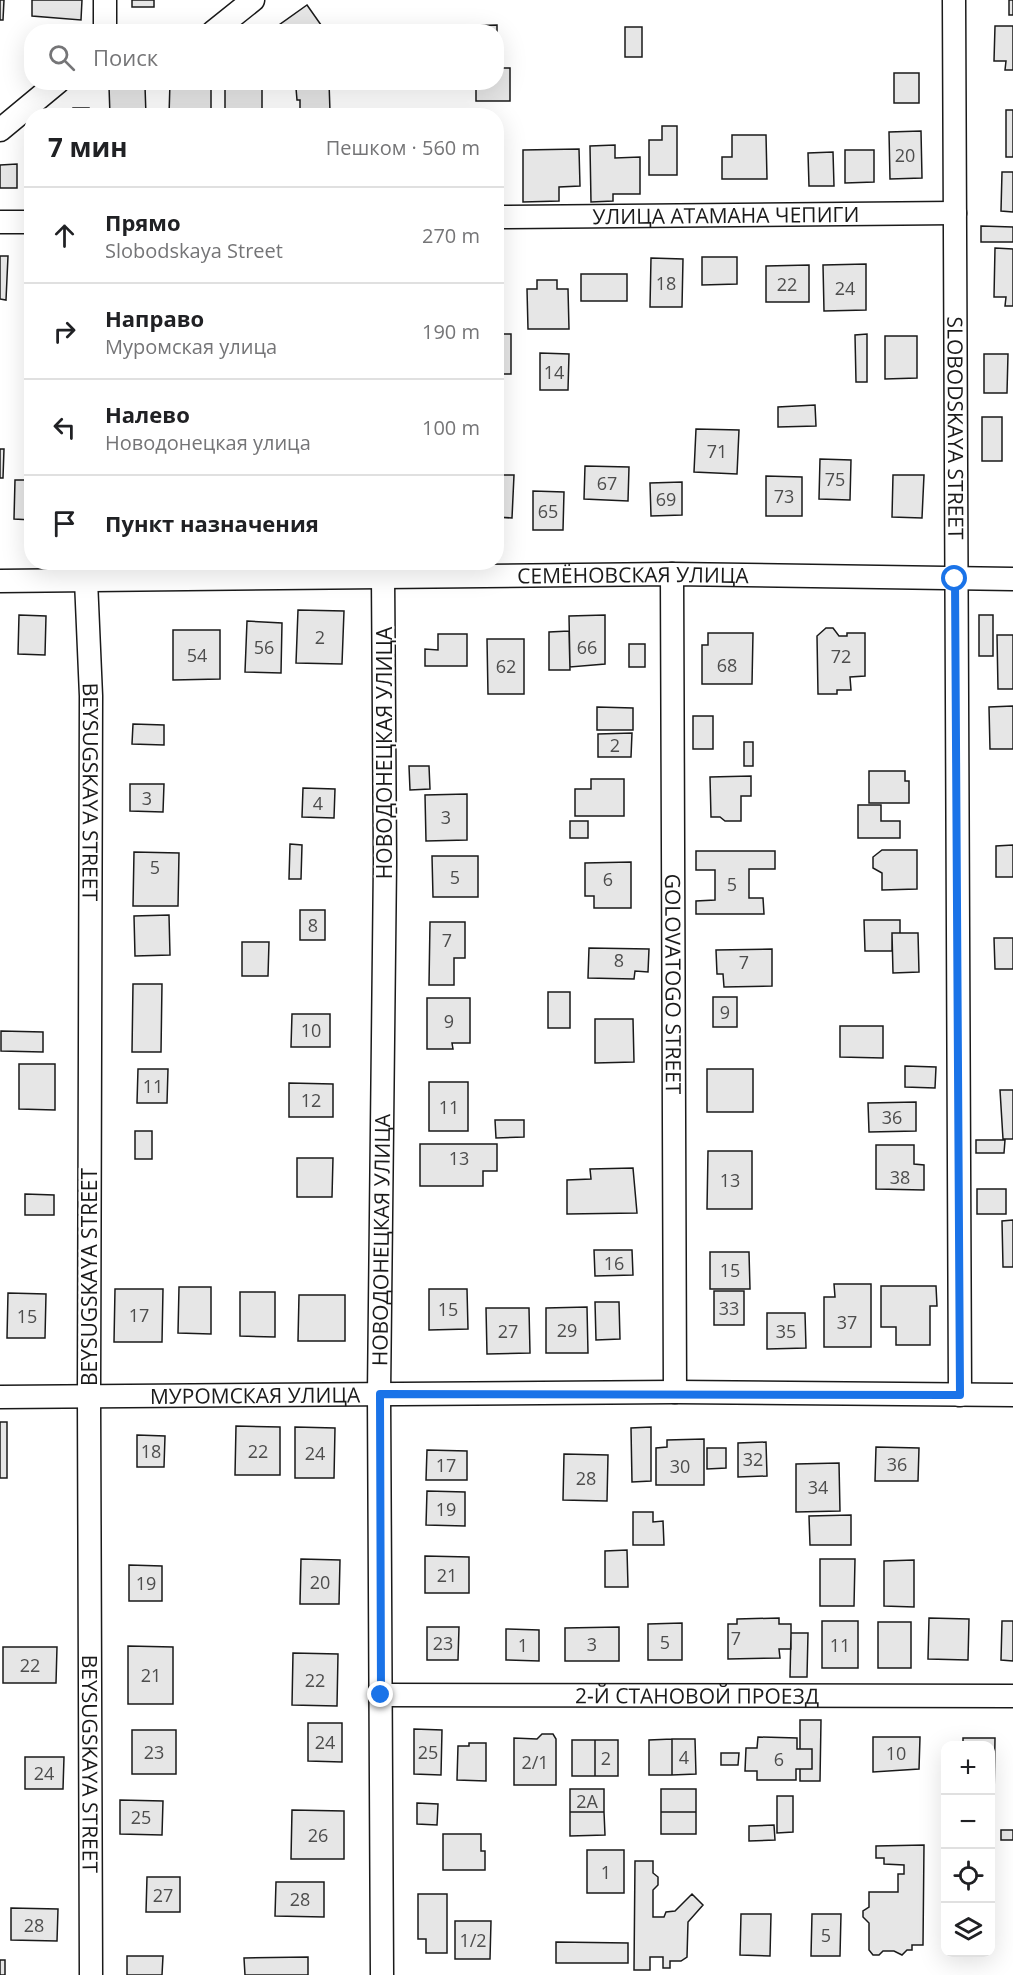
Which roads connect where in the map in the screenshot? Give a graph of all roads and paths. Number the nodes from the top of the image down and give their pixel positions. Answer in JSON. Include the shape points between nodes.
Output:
{"nodes":[{"id":1,"x":105,"y":0,"type":"edge"},
{"id":2,"x":253,"y":0,"type":"edge"},
{"id":3,"x":954,"y":0,"type":"edge"},
{"id":4,"x":105,"y":24,"type":"edge"},
{"id":5,"x":223,"y":24,"type":"edge"},
{"id":6,"x":48,"y":90,"type":"edge"},
{"id":7,"x":27,"y":108,"type":"edge"},
{"id":8,"x":24,"y":110,"type":"edge"},
{"id":9,"x":0,"y":130,"type":"edge"},
{"id":10,"x":955,"y":213,"type":"junction"},
{"id":11,"x":504,"y":217,"type":"edge"},
{"id":12,"x":0,"y":222,"type":"edge"},
{"id":13,"x":24,"y":222,"type":"edge"},
{"id":14,"x":672,"y":574,"type":"junction"},
{"id":15,"x":383,"y":576,"type":"junction"},
{"id":16,"x":955,"y":579,"type":"junction"},
{"id":17,"x":1013,"y":579,"type":"edge"},
{"id":18,"x":86,"y":580,"type":"junction"},
{"id":19,"x":0,"y":581,"type":"edge"},
{"id":20,"x":675,"y":1392,"type":"junction"},
{"id":21,"x":380,"y":1394,"type":"junction"},
{"id":22,"x":960,"y":1395,"type":"junction"},
{"id":23,"x":1013,"y":1395,"type":"edge"},
{"id":24,"x":89,"y":1396,"type":"junction"},
{"id":25,"x":0,"y":1397,"type":"edge"},
{"id":26,"x":381,"y":1695,"type":"junction"},
{"id":27,"x":1013,"y":1696,"type":"edge"},
{"id":28,"x":91,"y":1975,"type":"edge"},
{"id":29,"x":382,"y":1975,"type":"edge"}],
"edges":[{"from":1,"to":4,"type":"street"},
{"from":2,"to":5,"type":"street"},
{"from":3,"to":10,"type":"street","name":"SLOBODSKAYA STREET"},
{"from":6,"to":7,"type":"street"},
{"from":8,"to":9,"type":"street"},
{"from":10,"to":11,"type":"street","name":"УЛИЦА АТАМАНА ЧЕПИГИ"},
{"from":10,"to":16,"type":"street","name":"SLOBODSKAYA STREET"},
{"from":12,"to":13,"type":"street"},
{"from":14,"to":15,"type":"street","name":"СЕМЁНОВСКАЯ УЛИЦА"},
{"from":14,"to":16,"type":"street","name":"СЕМЁНОВСКАЯ УЛИЦА"},
{"from":14,"to":20,"type":"street","name":"GOLOVATOGO STREET"},
{"from":15,"to":18,"type":"street","name":"СЕМЁНОВСКАЯ УЛИЦА"},
{"from":15,"to":21,"type":"street","name":"НОВОДОНЕЦКАЯ УЛИЦА","via":[[385,862]]},
{"from":16,"to":17,"type":"street","name":"СЕМЁНОВСКАЯ УЛИЦА"},
{"from":16,"to":22,"type":"street","name":"SLOBODSKAYA STREET"},
{"from":18,"to":19,"type":"street","name":"СЕМЁНОВСКАЯ УЛИЦА"},
{"from":18,"to":24,"type":"street","name":"BEYSUGSKAYA STREET","via":[[91,696]]},
{"from":20,"to":21,"type":"street","name":"МУРОМСКАЯ УЛИЦА"},
{"from":20,"to":22,"type":"street","name":"МУРОМСКАЯ УЛИЦА"},
{"from":21,"to":24,"type":"street","name":"МУРОМСКАЯ УЛИЦА"},
{"from":21,"to":26,"type":"street","name":"НОВОДОНЕЦКАЯ УЛИЦА"},
{"from":22,"to":23,"type":"street","name":"МУРОМСКАЯ УЛИЦА"},
{"from":24,"to":25,"type":"street","name":"МУРОМСКАЯ УЛИЦА"},
{"from":24,"to":28,"type":"street","name":"BEYSUGSKAYA STREET"},
{"from":26,"to":27,"type":"street","name":"2-Й СТАНОВОЙ ПРОЕЗД"},
{"from":26,"to":29,"type":"street","name":"НОВОДОНЕЦКАЯ УЛИЦА"}]}
